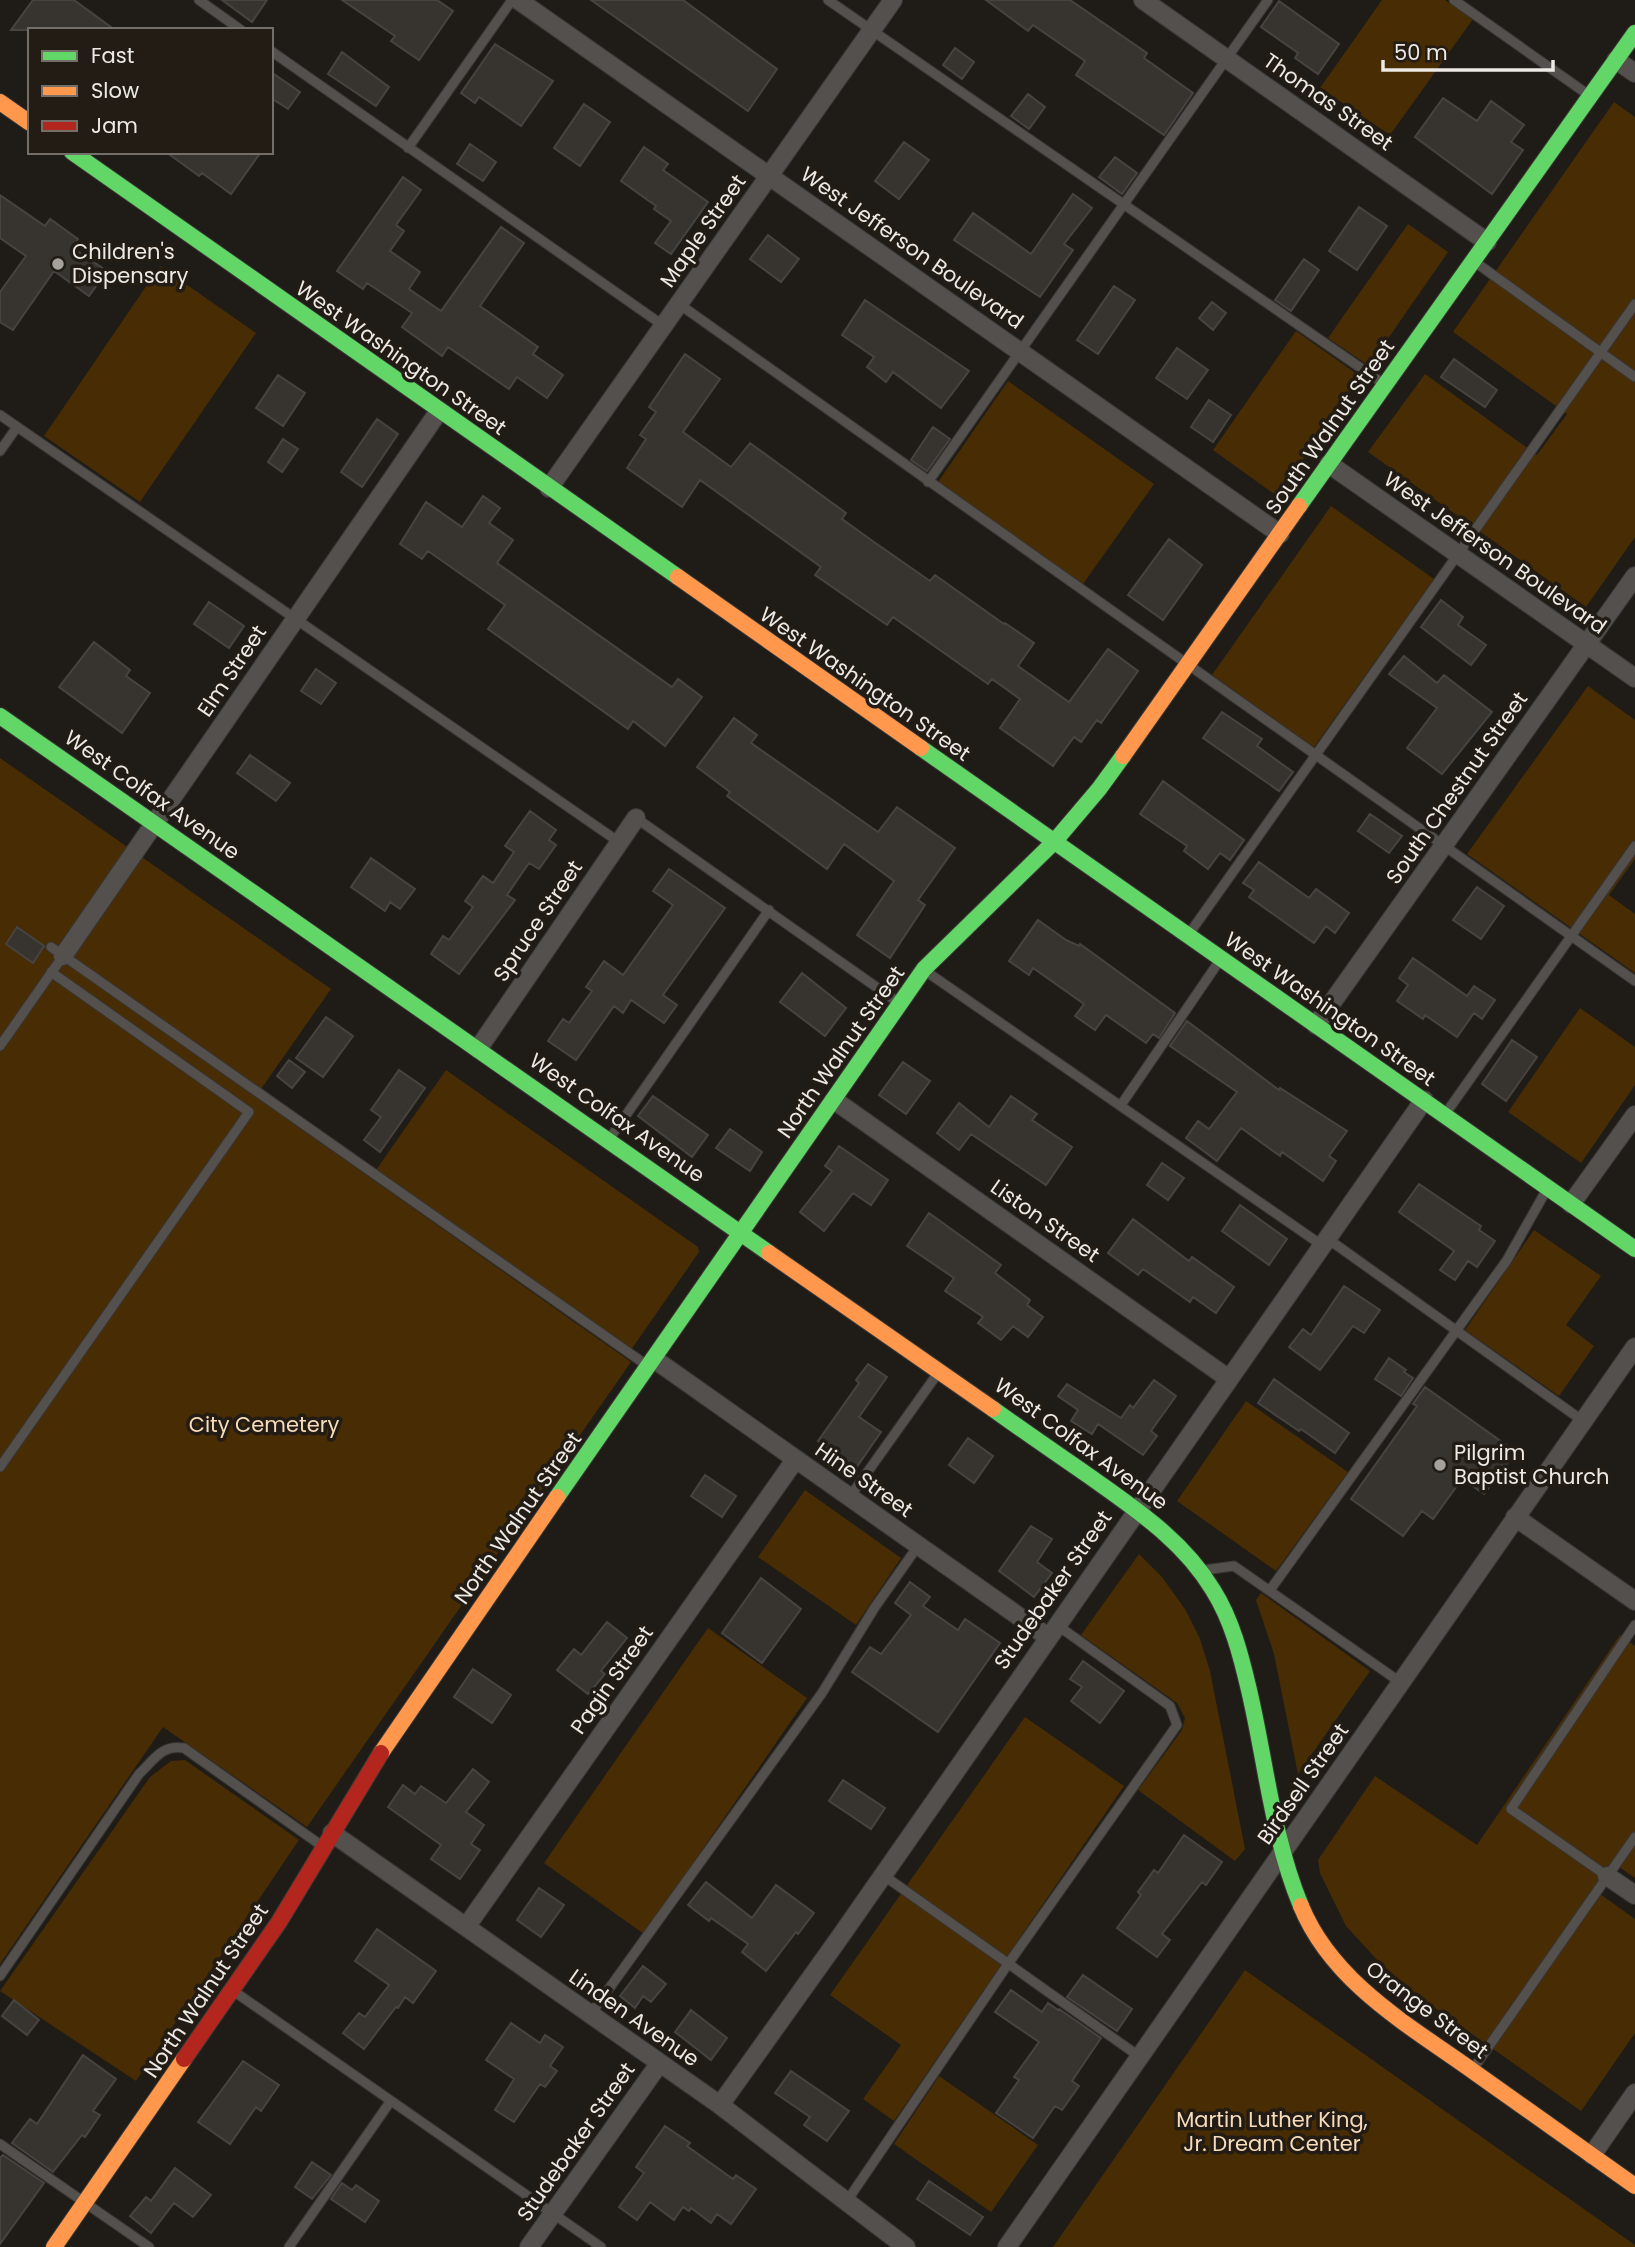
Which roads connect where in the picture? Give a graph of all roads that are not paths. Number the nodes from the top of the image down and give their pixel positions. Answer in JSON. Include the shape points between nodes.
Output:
{"nodes":[{"id":1,"x":199,"y":0,"type":"edge"},
{"id":2,"x":512,"y":0,"type":"edge"},
{"id":3,"x":518,"y":0,"type":"edge"},
{"id":4,"x":828,"y":0,"type":"edge"},
{"id":5,"x":893,"y":0,"type":"edge"},
{"id":6,"x":1143,"y":0,"type":"edge"},
{"id":7,"x":1268,"y":0,"type":"edge"},
{"id":8,"x":1454,"y":0,"type":"edge"},
{"id":9,"x":238,"y":28,"type":"edge"},
{"id":10,"x":872,"y":31,"type":"junction"},
{"id":11,"x":1635,"y":33,"type":"edge"},
{"id":12,"x":273,"y":52,"type":"edge"},
{"id":13,"x":1227,"y":59,"type":"junction"},
{"id":14,"x":1616,"y":60,"type":"junction"},
{"id":15,"x":1635,"y":73,"type":"edge"},
{"id":16,"x":1590,"y":96,"type":"junction"},
{"id":17,"x":0,"y":102,"type":"edge"},
{"id":18,"x":28,"y":122,"type":"edge"},
{"id":19,"x":408,"y":148,"type":"junction"},
{"id":20,"x":75,"y":154,"type":"edge"},
{"id":21,"x":769,"y":176,"type":"junction"},
{"id":22,"x":1124,"y":204,"type":"junction"},
{"id":23,"x":1487,"y":242,"type":"junction"},
{"id":24,"x":1474,"y":261,"type":"junction"},
{"id":25,"x":679,"y":304,"type":"junction"},
{"id":26,"x":1635,"y":304,"type":"edge"},
{"id":27,"x":664,"y":326,"type":"junction"},
{"id":28,"x":1020,"y":352,"type":"junction"},
{"id":29,"x":1600,"y":353,"type":"junction"},
{"id":30,"x":1635,"y":377,"type":"edge"},
{"id":31,"x":1385,"y":385,"type":"junction"},
{"id":32,"x":439,"y":411,"type":"junction"},
{"id":33,"x":0,"y":415,"type":"edge"},
{"id":34,"x":17,"y":427,"type":"junction"},
{"id":35,"x":0,"y":451,"type":"edge"},
{"id":36,"x":1329,"y":464,"type":"junction"},
{"id":37,"x":928,"y":482,"type":"junction"},
{"id":38,"x":549,"y":488,"type":"junction"},
{"id":39,"x":1280,"y":534,"type":"junction"},
{"id":40,"x":1458,"y":556,"type":"junction"},
{"id":41,"x":1635,"y":576,"type":"edge"},
{"id":42,"x":295,"y":618,"type":"junction"},
{"id":43,"x":1586,"y":645,"type":"junction"},
{"id":44,"x":1189,"y":664,"type":"junction"},
{"id":45,"x":1635,"y":678,"type":"edge"},
{"id":46,"x":0,"y":716,"type":"edge"},
{"id":47,"x":1316,"y":756,"type":"junction"},
{"id":48,"x":636,"y":818,"type":"joint"},
{"id":49,"x":154,"y":824,"type":"junction"},
{"id":50,"x":619,"y":842,"type":"junction"},
{"id":51,"x":1054,"y":842,"type":"junction"},
{"id":52,"x":1635,"y":846,"type":"edge"},
{"id":53,"x":1444,"y":847,"type":"junction"},
{"id":54,"x":769,"y":910,"type":"junction"},
{"id":55,"x":1188,"y":936,"type":"junction"},
{"id":56,"x":1571,"y":936,"type":"junction"},
{"id":57,"x":57,"y":951,"type":"junction"},
{"id":58,"x":1221,"y":959,"type":"junction"},
{"id":59,"x":924,"y":969,"type":"junction"},
{"id":60,"x":51,"y":972,"type":"junction"},
{"id":61,"x":1635,"y":981,"type":"edge"},
{"id":62,"x":900,"y":1004,"type":"junction"},
{"id":63,"x":1316,"y":1025,"type":"junction"},
{"id":64,"x":0,"y":1046,"type":"edge"},
{"id":65,"x":478,"y":1049,"type":"junction"},
{"id":66,"x":834,"y":1100,"type":"junction"},
{"id":67,"x":1424,"y":1100,"type":"junction"},
{"id":68,"x":1121,"y":1105,"type":"junction"},
{"id":69,"x":1445,"y":1115,"type":"junction"},
{"id":70,"x":1635,"y":1115,"type":"edge"},
{"id":71,"x":609,"y":1139,"type":"junction"},
{"id":72,"x":1548,"y":1188,"type":"junction"},
{"id":73,"x":1571,"y":1204,"type":"junction"},
{"id":74,"x":741,"y":1233,"type":"junction"},
{"id":75,"x":1325,"y":1242,"type":"junction"},
{"id":76,"x":1635,"y":1249,"type":"edge"},
{"id":77,"x":1457,"y":1333,"type":"junction"},
{"id":78,"x":1635,"y":1347,"type":"edge"},
{"id":79,"x":651,"y":1363,"type":"junction"},
{"id":80,"x":939,"y":1371,"type":"junction"},
{"id":81,"x":1229,"y":1379,"type":"junction"},
{"id":82,"x":1583,"y":1421,"type":"junction"},
{"id":83,"x":795,"y":1460,"type":"junction"},
{"id":84,"x":0,"y":1467,"type":"edge"},
{"id":85,"x":849,"y":1498,"type":"junction"},
{"id":86,"x":1138,"y":1509,"type":"junction"},
{"id":87,"x":1515,"y":1517,"type":"junction"},
{"id":88,"x":918,"y":1546,"type":"junction"},
{"id":89,"x":1198,"y":1570,"type":"junction"},
{"id":90,"x":1270,"y":1590,"type":"junction"},
{"id":91,"x":1635,"y":1601,"type":"edge"},
{"id":92,"x":1635,"y":1625,"type":"edge"},
{"id":93,"x":1053,"y":1631,"type":"junction"},
{"id":94,"x":1401,"y":1682,"type":"junction"},
{"id":95,"x":1635,"y":1837,"type":"edge"},
{"id":96,"x":328,"y":1840,"type":"junction"},
{"id":97,"x":1283,"y":1854,"type":"junction"},
{"id":98,"x":883,"y":1874,"type":"junction"},
{"id":99,"x":1607,"y":1876,"type":"junction"},
{"id":100,"x":1635,"y":1895,"type":"edge"},
{"id":101,"x":466,"y":1927,"type":"junction"},
{"id":102,"x":1008,"y":1964,"type":"junction"},
{"id":103,"x":0,"y":1976,"type":"edge"},
{"id":104,"x":232,"y":1990,"type":"junction"},
{"id":105,"x":590,"y":2015,"type":"junction"},
{"id":106,"x":1140,"y":2057,"type":"junction"},
{"id":107,"x":659,"y":2064,"type":"junction"},
{"id":108,"x":1472,"y":2071,"type":"junction"},
{"id":109,"x":1635,"y":2094,"type":"edge"},
{"id":110,"x":390,"y":2102,"type":"junction"},
{"id":111,"x":720,"y":2105,"type":"junction"},
{"id":112,"x":0,"y":2144,"type":"edge"},
{"id":113,"x":1592,"y":2155,"type":"junction"},
{"id":114,"x":1635,"y":2186,"type":"edge"},
{"id":115,"x":847,"y":2201,"type":"junction"},
{"id":116,"x":85,"y":2202,"type":"junction"},
{"id":117,"x":553,"y":2213,"type":"junction"},
{"id":118,"x":54,"y":2247,"type":"edge"},
{"id":119,"x":149,"y":2247,"type":"edge"},
{"id":120,"x":289,"y":2247,"type":"edge"},
{"id":121,"x":529,"y":2247,"type":"edge"},
{"id":122,"x":601,"y":2247,"type":"edge"},
{"id":123,"x":906,"y":2247,"type":"edge"},
{"id":124,"x":1007,"y":2247,"type":"edge"}],
"edges":[{"from":1,"to":9,"type":"lane"},
{"from":2,"to":19,"type":"lane"},
{"from":3,"to":21,"type":"street","name":"West Jefferson Boulevard"},
{"from":4,"to":10,"type":"lane"},
{"from":5,"to":10,"type":"street","name":"Maple Street"},
{"from":6,"to":13,"type":"street","name":"Thomas Street"},
{"from":7,"to":13,"type":"lane"},
{"from":8,"to":16,"type":"lane"},
{"from":10,"to":21,"type":"street","name":"Maple Street"},
{"from":10,"to":22,"type":"lane"},
{"from":11,"to":14,"type":"street","name":"South Walnut Street"},
{"from":12,"to":19,"type":"lane"},
{"from":13,"to":22,"type":"lane"},
{"from":13,"to":23,"type":"street","name":"Thomas Street"},
{"from":14,"to":15,"type":"street"},
{"from":14,"to":16,"type":"street","name":"South Walnut Street"},
{"from":16,"to":23,"type":"street","name":"South Walnut Street"},
{"from":17,"to":18,"type":"street"},
{"from":19,"to":27,"type":"lane"},
{"from":20,"to":32,"type":"street","name":"West Washington Street"},
{"from":21,"to":25,"type":"street","name":"Maple Street"},
{"from":21,"to":28,"type":"street","name":"West Jefferson Boulevard"},
{"from":22,"to":28,"type":"lane"},
{"from":22,"to":31,"type":"lane"},
{"from":23,"to":24,"type":"street","name":"South Walnut Street"},
{"from":24,"to":29,"type":"lane"},
{"from":24,"to":31,"type":"street","name":"South Walnut Street"},
{"from":25,"to":27,"type":"street","name":"Maple Street"},
{"from":25,"to":37,"type":"lane"},
{"from":26,"to":29,"type":"lane"},
{"from":27,"to":38,"type":"street","name":"Maple Street"},
{"from":28,"to":37,"type":"lane"},
{"from":28,"to":39,"type":"street","name":"West Jefferson Boulevard"},
{"from":29,"to":30,"type":"lane"},
{"from":29,"to":40,"type":"lane"},
{"from":31,"to":36,"type":"street","name":"South Walnut Street"},
{"from":32,"to":38,"type":"street","name":"West Washington Street"},
{"from":32,"to":42,"type":"street","name":"Elm Street"},
{"from":33,"to":34,"type":"lane"},
{"from":34,"to":35,"type":"lane"},
{"from":34,"to":42,"type":"lane"},
{"from":36,"to":39,"type":"street","name":"South Walnut Street"},
{"from":36,"to":40,"type":"street","name":"West Jefferson Boulevard"},
{"from":37,"to":44,"type":"lane"},
{"from":38,"to":51,"type":"street","name":"West Washington Street"},
{"from":39,"to":44,"type":"street","name":"South Walnut Street"},
{"from":40,"to":43,"type":"street","name":"West Jefferson Boulevard"},
{"from":40,"to":47,"type":"lane"},
{"from":41,"to":43,"type":"street","name":"South Chestnut Street"},
{"from":42,"to":49,"type":"street","name":"Elm Street"},
{"from":42,"to":50,"type":"lane"},
{"from":43,"to":45,"type":"street","name":"West Jefferson Boulevard"},
{"from":43,"to":53,"type":"street","name":"South Chestnut Street"},
{"from":44,"to":47,"type":"lane"},
{"from":44,"to":51,"type":"street","name":"South Walnut Street","via":[[1099,789]]},
{"from":46,"to":49,"type":"street","name":"West Colfax Avenue"},
{"from":47,"to":53,"type":"lane"},
{"from":47,"to":55,"type":"lane"},
{"from":48,"to":50,"type":"street","name":"Spruce Street"},
{"from":48,"to":54,"type":"lane"},
{"from":49,"to":57,"type":"street","name":"Elm Street"},
{"from":49,"to":65,"type":"street","name":"West Colfax Avenue"},
{"from":50,"to":65,"type":"street","name":"Spruce Street"},
{"from":51,"to":55,"type":"street","name":"West Washington Street"},
{"from":51,"to":59,"type":"street","name":"North Walnut Street"},
{"from":52,"to":56,"type":"lane"},
{"from":53,"to":56,"type":"lane"},
{"from":53,"to":63,"type":"street","name":"South Chestnut Street"},
{"from":54,"to":62,"type":"lane"},
{"from":54,"to":71,"type":"lane"},
{"from":55,"to":58,"type":"street","name":"West Washington Street"},
{"from":56,"to":61,"type":"lane"},
{"from":56,"to":69,"type":"lane"},
{"from":57,"to":60,"type":"lane"},
{"from":57,"to":79,"type":"lane"},
{"from":58,"to":63,"type":"street","name":"West Washington Street"},
{"from":58,"to":68,"type":"lane"},
{"from":59,"to":62,"type":"street","name":"North Walnut Street"},
{"from":59,"to":68,"type":"lane"},
{"from":60,"to":64,"type":"lane"},
{"from":60,"to":84,"type":"lane","via":[[249,1112]]},
{"from":62,"to":66,"type":"street","name":"North Walnut Street"},
{"from":63,"to":67,"type":"street","name":"West Washington Street"},
{"from":65,"to":71,"type":"street","name":"West Colfax Avenue"},
{"from":66,"to":74,"type":"street","name":"North Walnut Street"},
{"from":66,"to":81,"type":"street","name":"Liston Street"},
{"from":67,"to":69,"type":"street","name":"West Washington Street"},
{"from":67,"to":75,"type":"street","name":"Studebaker Street"},
{"from":68,"to":75,"type":"lane"},
{"from":69,"to":72,"type":"street","name":"West Washington Street"},
{"from":70,"to":73,"type":"street"},
{"from":71,"to":74,"type":"street","name":"West Colfax Avenue"},
{"from":72,"to":73,"type":"street","name":"West Washington Street"},
{"from":72,"to":77,"type":"lane","via":[[1507,1261]]},
{"from":73,"to":76,"type":"street","name":"West Washington Street"},
{"from":74,"to":79,"type":"street","name":"North Walnut Street"},
{"from":74,"to":80,"type":"street","name":"West Colfax Avenue"},
{"from":75,"to":77,"type":"lane"},
{"from":75,"to":81,"type":"street","name":"Studebaker Street"},
{"from":77,"to":82,"type":"lane"},
{"from":77,"to":90,"type":"lane"},
{"from":78,"to":82,"type":"street","name":"Birdsell Street"},
{"from":79,"to":83,"type":"street","name":"Hine Street"},
{"from":79,"to":96,"type":"street","name":"North Walnut Street","via":[[411,1707]]},
{"from":80,"to":85,"type":"lane"},
{"from":80,"to":86,"type":"street","name":"West Colfax Avenue"},
{"from":81,"to":86,"type":"street","name":"Studebaker Street"},
{"from":82,"to":87,"type":"street","name":"Birdsell Street"},
{"from":83,"to":85,"type":"street","name":"Hine Street"},
{"from":83,"to":101,"type":"street","name":"Pagin Street"},
{"from":85,"to":88,"type":"street","name":"Hine Street"},
{"from":86,"to":89,"type":"street","name":"West Colfax Avenue"},
{"from":86,"to":93,"type":"street","name":"Studebaker Street"},
{"from":87,"to":91,"type":"street"},
{"from":87,"to":94,"type":"street","name":"Birdsell Street"},
{"from":88,"to":93,"type":"street","name":"Hine Street"},
{"from":88,"to":105,"type":"lane","via":[[822,1693]]},
{"from":89,"to":90,"type":"lane","via":[[1234,1566]]},
{"from":89,"to":97,"type":"street","name":"Orange Street","via":[[1220,1602],[1239,1648]]},
{"from":90,"to":94,"type":"lane"},
{"from":92,"to":99,"type":"lane","via":[[1511,1809]]},
{"from":93,"to":98,"type":"street","name":"Studebaker Street"},
{"from":93,"to":102,"type":"lane","via":[[1170,1706],[1177,1726]]},
{"from":94,"to":97,"type":"street","name":"Birdsell Street"},
{"from":95,"to":99,"type":"lane"},
{"from":96,"to":101,"type":"street","name":"Linden Avenue"},
{"from":96,"to":103,"type":"lane","via":[[184,1748],[167,1747],[139,1774]]},
{"from":96,"to":104,"type":"street","name":"North Walnut Street"},
{"from":97,"to":106,"type":"street","name":"Birdsell Street"},
{"from":97,"to":108,"type":"street","name":"Orange Street","via":[[1296,1899],[1329,1955],[1375,2001]]},
{"from":98,"to":102,"type":"lane"},
{"from":98,"to":111,"type":"street","name":"Studebaker Street"},
{"from":99,"to":100,"type":"street"},
{"from":99,"to":108,"type":"lane"},
{"from":101,"to":105,"type":"street","name":"Linden Avenue"},
{"from":102,"to":106,"type":"lane"},
{"from":102,"to":115,"type":"lane"},
{"from":104,"to":110,"type":"lane"},
{"from":104,"to":116,"type":"street","name":"North Walnut Street"},
{"from":105,"to":107,"type":"street","name":"Linden Avenue"},
{"from":106,"to":124,"type":"street","name":"Birdsell Street"},
{"from":107,"to":111,"type":"street","name":"Linden Avenue"},
{"from":107,"to":117,"type":"street","name":"Studebaker Street"},
{"from":108,"to":113,"type":"street","name":"Orange Street"},
{"from":109,"to":113,"type":"street"},
{"from":110,"to":117,"type":"lane"},
{"from":110,"to":120,"type":"lane"},
{"from":111,"to":115,"type":"street","name":"Linden Avenue"},
{"from":112,"to":116,"type":"lane"},
{"from":113,"to":114,"type":"street","name":"Orange Street"},
{"from":115,"to":123,"type":"street","name":"Linden Avenue"},
{"from":116,"to":118,"type":"street","name":"North Walnut Street"},
{"from":116,"to":119,"type":"lane"},
{"from":117,"to":121,"type":"street","name":"Studebaker Street"},
{"from":117,"to":122,"type":"lane"}]}
